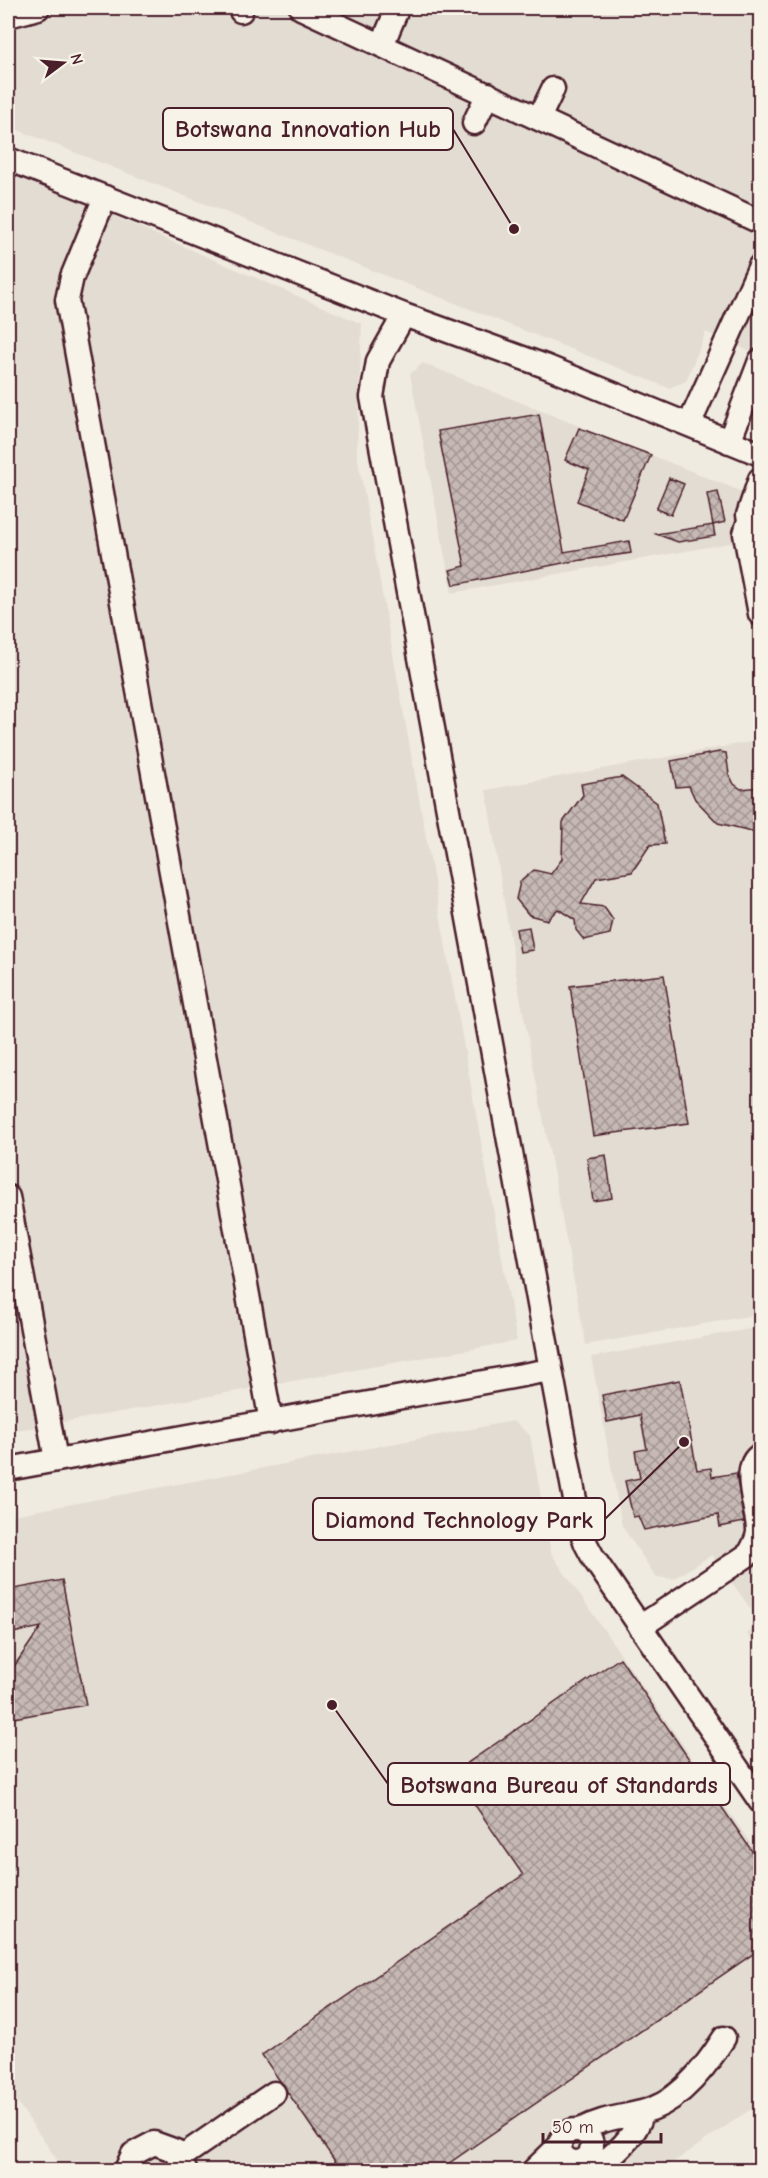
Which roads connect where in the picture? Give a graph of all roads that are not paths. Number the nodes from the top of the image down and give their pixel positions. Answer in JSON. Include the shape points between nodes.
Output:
{"nodes":[{"id":1,"x":38,"y":8,"type":"edge"},
{"id":2,"x":301,"y":8,"type":"edge"},
{"id":3,"x":396,"y":12,"type":"dead end"},
{"id":4,"x":8,"y":16,"type":"edge"},
{"id":5,"x":382,"y":45,"type":"junction"},
{"id":6,"x":553,"y":89,"type":"dead end"},
{"id":7,"x":488,"y":94,"type":"junction"},
{"id":8,"x":539,"y":118,"type":"junction"},
{"id":9,"x":474,"y":123,"type":"dead end"},
{"id":10,"x":8,"y":159,"type":"edge"},
{"id":11,"x":105,"y":197,"type":"junction"},
{"id":12,"x":760,"y":222,"type":"edge"},
{"id":13,"x":760,"y":266,"type":"edge"},
{"id":14,"x":404,"y":315,"type":"junction"},
{"id":15,"x":760,"y":361,"type":"edge"},
{"id":16,"x":689,"y":425,"type":"junction"},
{"id":17,"x":729,"y":442,"type":"junction"},
{"id":18,"x":760,"y":454,"type":"edge"},
{"id":19,"x":760,"y":479,"type":"edge"},
{"id":20,"x":755,"y":523,"type":"edge"},
{"id":21,"x":760,"y":614,"type":"edge"},
{"id":22,"x":8,"y":1197,"type":"edge"},
{"id":23,"x":550,"y":1370,"type":"junction"},
{"id":24,"x":271,"y":1422,"type":"junction"},
{"id":25,"x":760,"y":1455,"type":"edge"},
{"id":26,"x":56,"y":1460,"type":"junction"},
{"id":27,"x":8,"y":1470,"type":"edge"},
{"id":28,"x":755,"y":1558,"type":"edge"},
{"id":29,"x":640,"y":1627,"type":"junction"},
{"id":30,"x":760,"y":1801,"type":"edge"},
{"id":31,"x":724,"y":2038,"type":"dead end"},
{"id":32,"x":274,"y":2093,"type":"dead end"},
{"id":33,"x":643,"y":2112,"type":"junction"},
{"id":34,"x":580,"y":2130,"type":"junction"},
{"id":35,"x":560,"y":2145,"type":"junction"},
{"id":36,"x":183,"y":2164,"type":"edge"},
{"id":37,"x":589,"y":2167,"type":"edge"},
{"id":38,"x":126,"y":2170,"type":"edge"},
{"id":39,"x":534,"y":2170,"type":"edge"}],
"edges":[{"from":1,"to":4,"type":"street"},
{"from":2,"to":5,"type":"street"},
{"from":3,"to":5,"type":"street"},
{"from":5,"to":7,"type":"street"},
{"from":6,"to":8,"type":"street"},
{"from":7,"to":8,"type":"street"},
{"from":7,"to":9,"type":"street"},
{"from":8,"to":12,"type":"street"},
{"from":10,"to":11,"type":"street"},
{"from":11,"to":14,"type":"street"},
{"from":11,"to":24,"type":"street","via":[[72,277],[67,300]]},
{"from":13,"to":16,"type":"street"},
{"from":14,"to":16,"type":"street","via":[[546,366]]},
{"from":14,"to":23,"type":"street","via":[[378,361],[372,397]]},
{"from":15,"to":17,"type":"street"},
{"from":16,"to":17,"type":"street"},
{"from":17,"to":18,"type":"street"},
{"from":19,"to":20,"type":"street"},
{"from":20,"to":21,"type":"street","via":[[745,534]]},
{"from":22,"to":26,"type":"street"},
{"from":23,"to":24,"type":"street"},
{"from":23,"to":29,"type":"street","via":[[586,1544]]},
{"from":24,"to":26,"type":"street"},
{"from":25,"to":28,"type":"street","via":[[751,1470],[758,1535]]},
{"from":26,"to":27,"type":"street"},
{"from":28,"to":29,"type":"street"},
{"from":29,"to":30,"type":"street"},
{"from":31,"to":33,"type":"street","via":[[691,2080],[662,2103]]},
{"from":32,"to":36,"type":"street"},
{"from":33,"to":34,"type":"street","via":[[610,2117]]},
{"from":33,"to":37,"type":"street","via":[[639,2127],[629,2139]]},
{"from":34,"to":35,"type":"street","via":[[564,2134]]},
{"from":34,"to":37,"type":"street","via":[[589,2136],[592,2147]]},
{"from":35,"to":37,"type":"street","via":[[569,2160]]},
{"from":35,"to":39,"type":"street"},
{"from":36,"to":38,"type":"street","via":[[169,2147],[154,2144],[133,2154]]}]}
